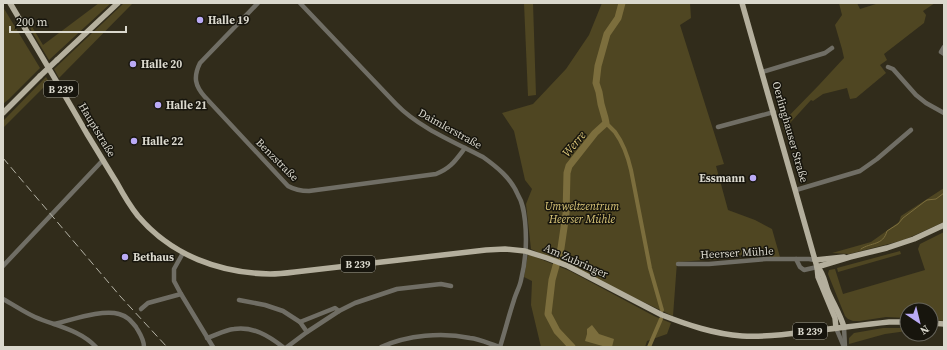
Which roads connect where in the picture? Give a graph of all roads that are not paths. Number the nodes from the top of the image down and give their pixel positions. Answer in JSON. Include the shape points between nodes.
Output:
{"nodes":[{"id":1,"x":10,"y":3,"type":"edge"},
{"id":2,"x":118,"y":3,"type":"edge"},
{"id":3,"x":258,"y":3,"type":"edge"},
{"id":4,"x":300,"y":3,"type":"edge"},
{"id":5,"x":742,"y":3,"type":"edge"},
{"id":6,"x":944,"y":47,"type":"edge"},
{"id":7,"x":832,"y":48,"type":"dead end"},
{"id":8,"x":944,"y":54,"type":"edge"},
{"id":9,"x":888,"y":67,"type":"dead end"},
{"id":10,"x":762,"y":72,"type":"junction"},
{"id":11,"x":10,"y":106,"type":"junction"},
{"id":12,"x":3,"y":108,"type":"edge"},
{"id":13,"x":774,"y":112,"type":"junction"},
{"id":14,"x":3,"y":113,"type":"edge"},
{"id":15,"x":944,"y":113,"type":"edge"},
{"id":16,"x":718,"y":128,"type":"dead end"},
{"id":17,"x":911,"y":130,"type":"dead end"},
{"id":18,"x":465,"y":148,"type":"junction"},
{"id":19,"x":103,"y":160,"type":"junction"},
{"id":20,"x":796,"y":190,"type":"junction"},
{"id":21,"x":944,"y":225,"type":"edge"},
{"id":22,"x":525,"y":251,"type":"junction"},
{"id":23,"x":183,"y":253,"type":"junction"},
{"id":24,"x":850,"y":257,"type":"junction"},
{"id":25,"x":796,"y":259,"type":"junction"},
{"id":26,"x":815,"y":260,"type":"junction"},
{"id":27,"x":678,"y":264,"type":"dead end"},
{"id":28,"x":3,"y":266,"type":"edge"},
{"id":29,"x":817,"y":267,"type":"junction"},
{"id":30,"x":451,"y":286,"type":"dead end"},
{"id":31,"x":181,"y":294,"type":"junction"},
{"id":32,"x":3,"y":299,"type":"edge"},
{"id":33,"x":239,"y":300,"type":"dead end"},
{"id":34,"x":141,"y":309,"type":"dead end"},
{"id":35,"x":339,"y":310,"type":"junction"},
{"id":36,"x":300,"y":322,"type":"junction"},
{"id":37,"x":899,"y":322,"type":"edge"},
{"id":38,"x":54,"y":324,"type":"junction"},
{"id":39,"x":844,"y":327,"type":"junction"},
{"id":40,"x":836,"y":328,"type":"junction"},
{"id":41,"x":307,"y":332,"type":"junction"},
{"id":42,"x":207,"y":338,"type":"junction"},
{"id":43,"x":96,"y":347,"type":"edge"},
{"id":44,"x":144,"y":347,"type":"edge"},
{"id":45,"x":213,"y":347,"type":"edge"},
{"id":46,"x":283,"y":347,"type":"edge"},
{"id":47,"x":287,"y":347,"type":"edge"},
{"id":48,"x":381,"y":347,"type":"edge"},
{"id":49,"x":500,"y":347,"type":"edge"},
{"id":50,"x":844,"y":347,"type":"edge"}],
"edges":[{"from":1,"to":19,"type":"main road","name":"Hauptstraße","number":"B 239"},
{"from":2,"to":11,"type":"main road","bridge":true},
{"from":3,"to":18,"type":"street","name":"Benzstraße","via":[[200,63],[196,71],[196,83],[200,92],[288,186],[295,190],[308,191],[436,174],[449,168]]},
{"from":4,"to":18,"type":"street","name":"Daimlerstraße","via":[[407,115]]},
{"from":5,"to":10,"type":"main road","name":"Oerlinghauser Straße"},
{"from":6,"to":8,"type":"street","via":[[941,52]]},
{"from":7,"to":10,"type":"street","via":[[825,53]]},
{"from":9,"to":15,"type":"street","via":[[893,69],[926,104]]},
{"from":10,"to":13,"type":"main road","name":"Oerlinghauser Straße"},
{"from":11,"to":12,"type":"main road"},
{"from":11,"to":14,"type":"main road"},
{"from":13,"to":16,"type":"street"},
{"from":13,"to":20,"type":"main road","name":"Oerlinghauser Straße"},
{"from":17,"to":20,"type":"street","via":[[877,160],[860,171]]},
{"from":18,"to":22,"type":"street","name":"Daimlerstraße","via":[[499,169],[518,193],[524,211]]},
{"from":19,"to":23,"type":"main road","name":"Hauptstraße","number":"B 239","via":[[138,216],[153,231]]},
{"from":19,"to":28,"type":"street"},
{"from":20,"to":26,"type":"main road","name":"Oerlinghauser Straße"},
{"from":21,"to":24,"type":"main road","via":[[901,243]]},
{"from":22,"to":23,"type":"main road","name":"Am Zubringer","number":"B 239","via":[[486,250],[271,274],[229,270]]},
{"from":22,"to":40,"type":"main road","name":"Am Zubringer","number":"B 239","via":[[568,266],[662,315],[710,331],[760,336]]},
{"from":22,"to":49,"type":"street","name":"Daimlerstraße","via":[[521,280]]},
{"from":23,"to":31,"type":"street","via":[[174,268],[174,281]]},
{"from":24,"to":26,"type":"main road"},
{"from":24,"to":29,"type":"main road"},
{"from":25,"to":26,"type":"street","name":"Heerser Mühle"},
{"from":25,"to":27,"type":"street","name":"Heerser Mühle"},
{"from":25,"to":29,"type":"street","via":[[804,270]]},
{"from":26,"to":29,"type":"main road","name":"Oerlinghauser Straße"},
{"from":29,"to":39,"type":"main road","name":"Oerlinghauser Straße"},
{"from":29,"to":40,"type":"main road","name":"Oerlinghauser Straße","via":[[818,277],[835,318]]},
{"from":30,"to":35,"type":"street","via":[[441,284],[397,288]]},
{"from":31,"to":34,"type":"street","via":[[148,303]]},
{"from":31,"to":42,"type":"street"},
{"from":32,"to":38,"type":"street","via":[[35,317]]},
{"from":33,"to":36,"type":"street","via":[[283,311]]},
{"from":35,"to":36,"type":"street","via":[[335,308]]},
{"from":35,"to":41,"type":"street"},
{"from":36,"to":41,"type":"street"},
{"from":37,"to":39,"type":"main road","name":"Am Zubringer","number":"B 239"},
{"from":38,"to":43,"type":"street","via":[[74,331]]},
{"from":38,"to":44,"type":"street","via":[[108,312],[120,314],[130,319],[142,337]]},
{"from":39,"to":40,"type":"main road","name":"Am Zubringer","number":"B 239"},
{"from":39,"to":50,"type":"street","name":"Oerlinghauser Straße"},
{"from":40,"to":50,"type":"street","name":"Oerlinghauser Straße"},
{"from":41,"to":47,"type":"street"},
{"from":42,"to":45,"type":"street"},
{"from":42,"to":46,"type":"street","via":[[244,328],[269,336]]},
{"from":48,"to":49,"type":"street","via":[[407,339],[446,335],[471,338]]}]}
